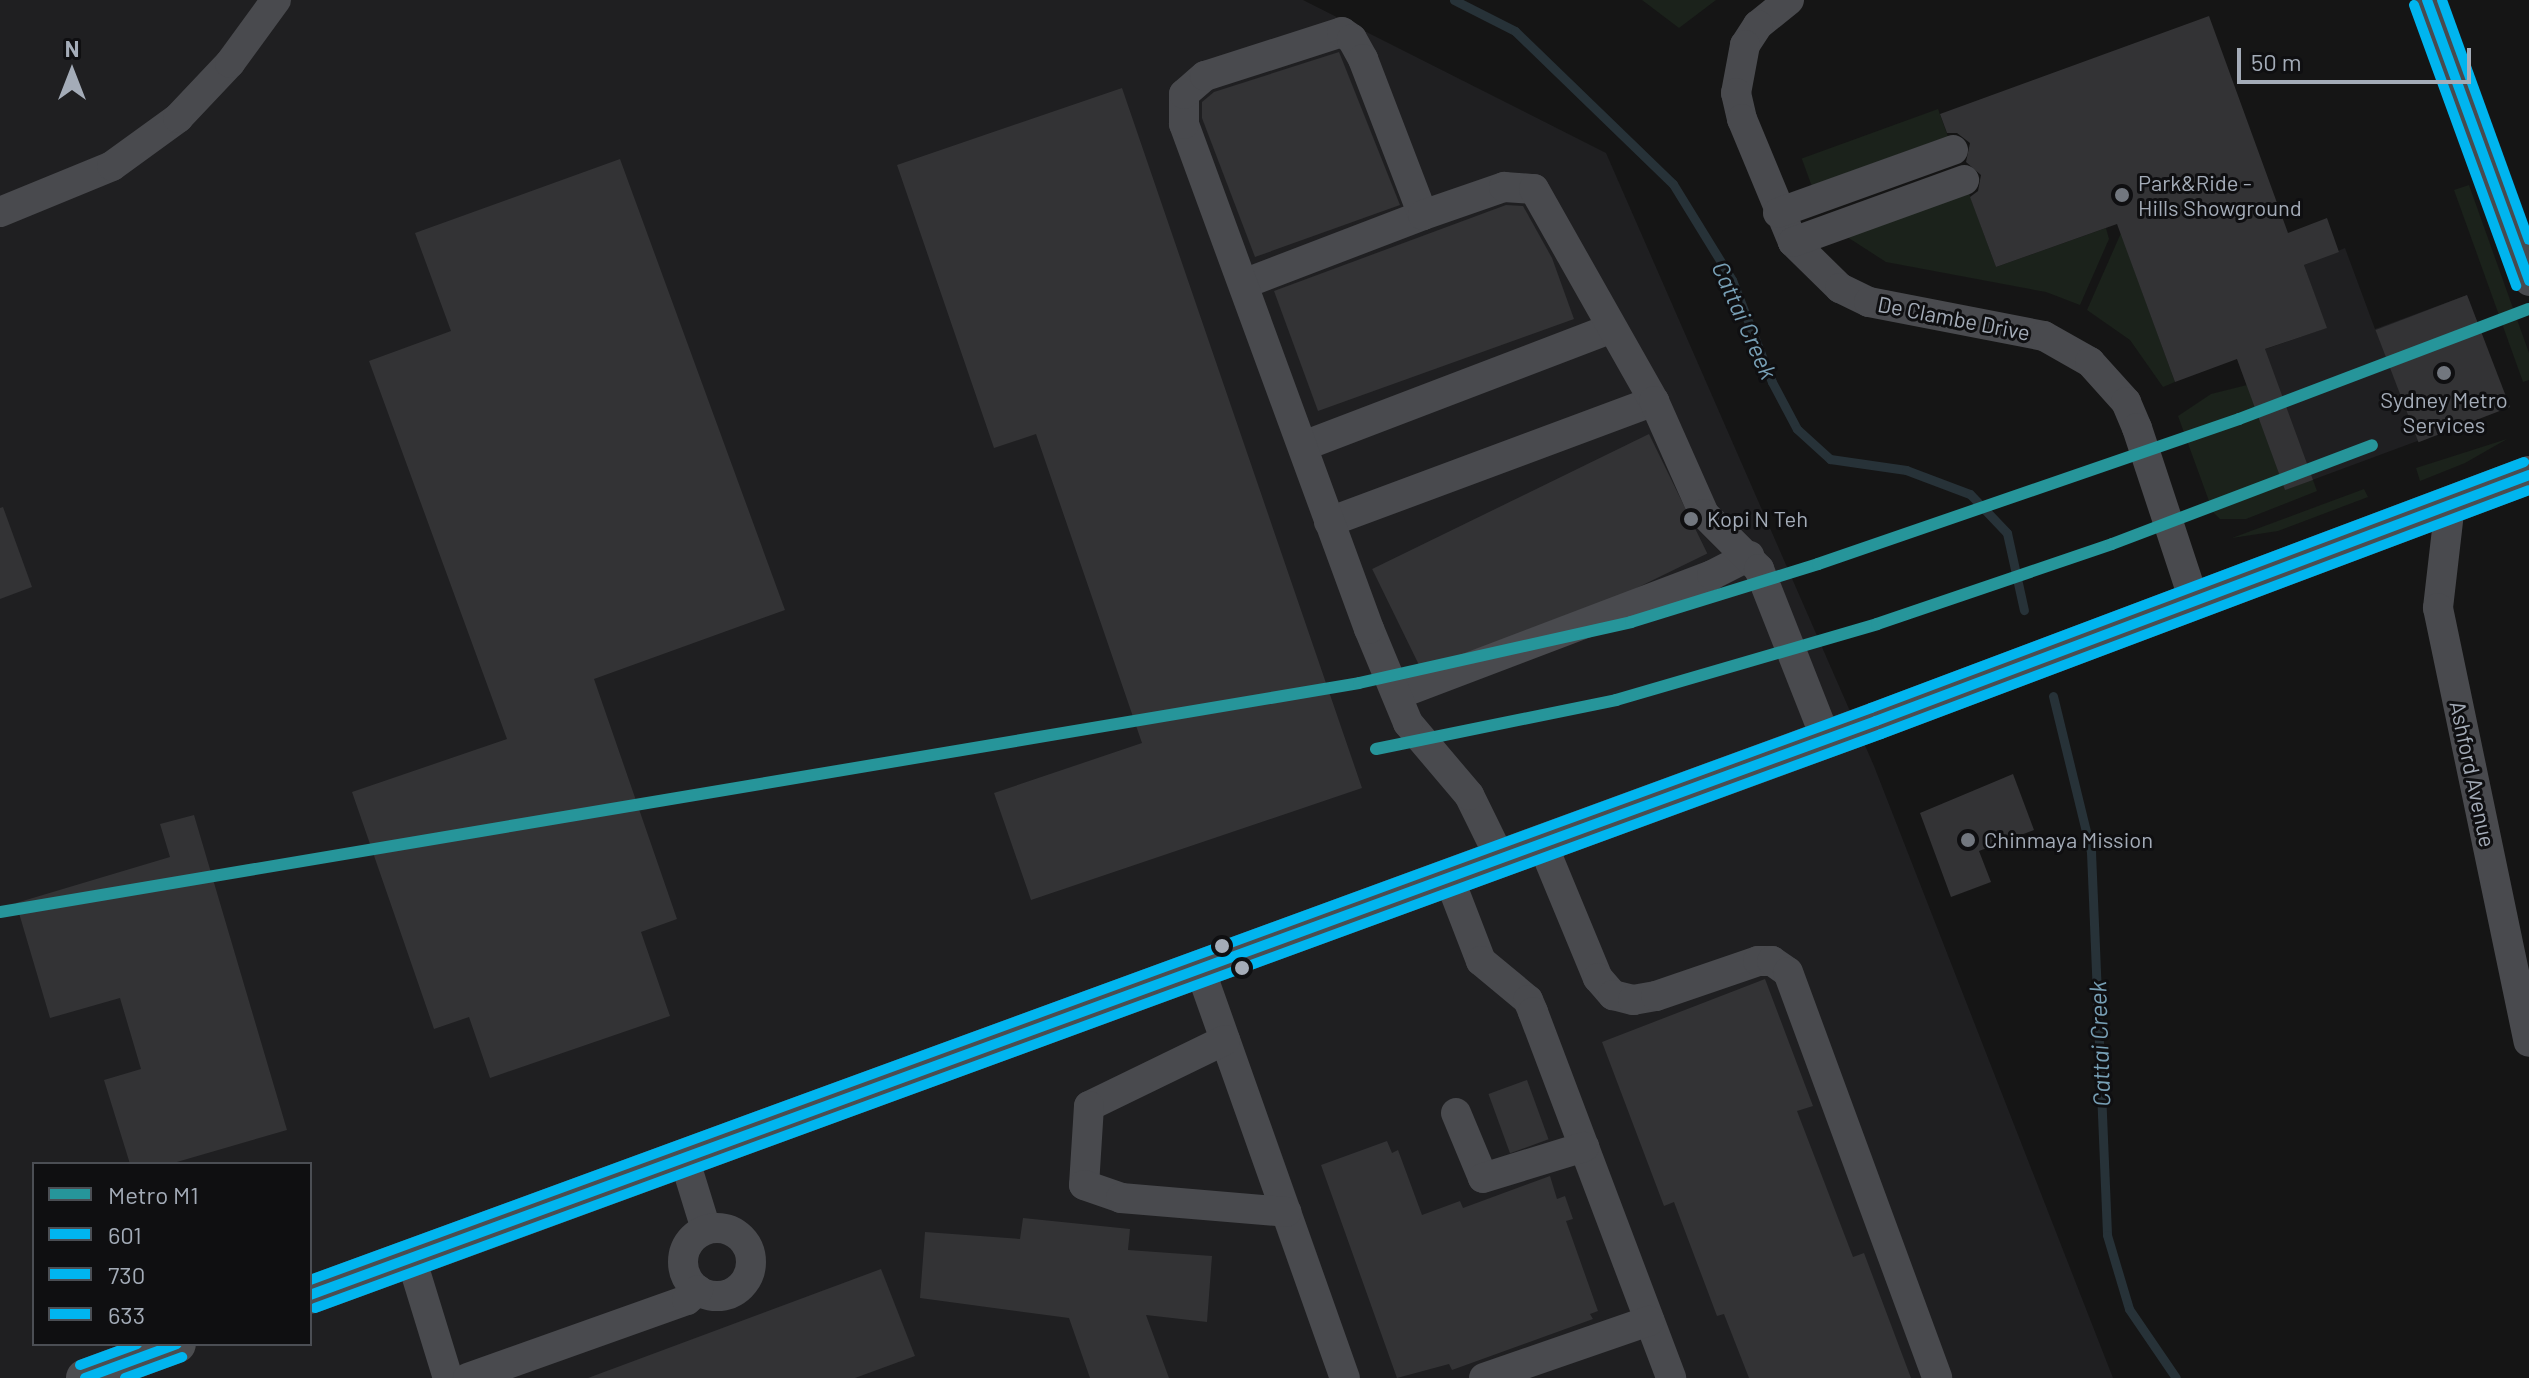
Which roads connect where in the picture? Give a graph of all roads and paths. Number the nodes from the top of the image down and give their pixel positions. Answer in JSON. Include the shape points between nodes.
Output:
{"nodes":[{"id":1,"x":276,"y":0,"type":"edge"},
{"id":2,"x":1789,"y":0,"type":"edge"},
{"id":3,"x":2427,"y":0,"type":"edge"},
{"id":4,"x":1953,"y":150,"type":"dead end"},
{"id":5,"x":1964,"y":180,"type":"dead end"},
{"id":6,"x":0,"y":212,"type":"edge"},
{"id":7,"x":1778,"y":213,"type":"junction"},
{"id":8,"x":1423,"y":215,"type":"junction"},
{"id":9,"x":2519,"y":219,"type":"edge"},
{"id":10,"x":1793,"y":242,"type":"junction"},
{"id":11,"x":2529,"y":281,"type":"edge"},
{"id":12,"x":1246,"y":283,"type":"junction"},
{"id":13,"x":1610,"y":329,"type":"junction"},
{"id":14,"x":1654,"y":401,"type":"junction"},
{"id":15,"x":1306,"y":445,"type":"junction"},
{"id":16,"x":2529,"y":475,"type":"edge"},
{"id":17,"x":2450,"y":504,"type":"junction"},
{"id":18,"x":1329,"y":522,"type":"junction"},
{"id":19,"x":1749,"y":556,"type":"junction"},
{"id":20,"x":2194,"y":600,"type":"junction"},
{"id":21,"x":1399,"y":694,"type":"junction"},
{"id":22,"x":1826,"y":739,"type":"junction"},
{"id":23,"x":1542,"y":843,"type":"junction"},
{"id":24,"x":1500,"y":858,"type":"junction"},
{"id":25,"x":1449,"y":878,"type":"junction"},
{"id":26,"x":1200,"y":969,"type":"junction"},
{"id":27,"x":1225,"y":1040,"type":"junction"},
{"id":28,"x":2529,"y":1042,"type":"edge"},
{"id":29,"x":1456,"y":1113,"type":"dead end"},
{"id":30,"x":1584,"y":1147,"type":"junction"},
{"id":31,"x":684,"y":1158,"type":"junction"},
{"id":32,"x":1286,"y":1212,"type":"junction"},
{"id":33,"x":706,"y":1229,"type":"junction"},
{"id":34,"x":411,"y":1258,"type":"junction"},
{"id":35,"x":698,"y":1290,"type":"junction"},
{"id":36,"x":312,"y":1294,"type":"edge"},
{"id":37,"x":1649,"y":1321,"type":"junction"},
{"id":38,"x":172,"y":1346,"type":"edge"},
{"id":39,"x":1664,"y":1376,"type":"edge"},
{"id":40,"x":85,"y":1378,"type":"edge"},
{"id":41,"x":448,"y":1378,"type":"edge"},
{"id":42,"x":468,"y":1378,"type":"edge"},
{"id":43,"x":1345,"y":1378,"type":"edge"},
{"id":44,"x":1484,"y":1378,"type":"edge"},
{"id":45,"x":1937,"y":1378,"type":"edge"}],
"edges":[{"from":1,"to":6,"type":"street","via":[[230,63],[178,118],[112,166]]},
{"from":2,"to":7,"type":"street","name":"De Clambe Drive","via":[[1758,25],[1745,45],[1736,93]]},
{"from":3,"to":9,"type":"street"},
{"from":4,"to":7,"type":"street"},
{"from":5,"to":10,"type":"street"},
{"from":7,"to":10,"type":"street","name":"De Clambe Drive"},
{"from":8,"to":12,"type":"street"},
{"from":8,"to":12,"type":"street","via":[[1352,39],[1329,32],[1205,76],[1184,94],[1184,124]]},
{"from":8,"to":13,"type":"street","via":[[1504,187],[1534,189]]},
{"from":9,"to":11,"type":"street"},
{"from":10,"to":20,"type":"street","name":"De Clambe Drive","via":[[1840,288],[1869,302],[2044,336],[2090,362],[2126,402]]},
{"from":12,"to":15,"type":"street"},
{"from":13,"to":14,"type":"street"},
{"from":13,"to":15,"type":"street"},
{"from":14,"to":18,"type":"street"},
{"from":14,"to":19,"type":"street","via":[[1704,514]]},
{"from":15,"to":18,"type":"street"},
{"from":16,"to":17,"type":"main road"},
{"from":17,"to":20,"type":"main road"},
{"from":17,"to":28,"type":"street","name":"Ashford Avenue","via":[[2438,608]]},
{"from":18,"to":21,"type":"street"},
{"from":19,"to":21,"type":"street","via":[[1712,575]]},
{"from":19,"to":22,"type":"street","via":[[1780,616]]},
{"from":20,"to":22,"type":"main road"},
{"from":21,"to":24,"type":"street","via":[[1408,723],[1469,795]]},
{"from":22,"to":23,"type":"main road"},
{"from":23,"to":24,"type":"main road"},
{"from":23,"to":45,"type":"street","via":[[1598,978],[1613,995],[1633,1000],[1656,996],[1758,961],[1772,961],[1788,972]]},
{"from":24,"to":25,"type":"main road"},
{"from":25,"to":26,"type":"main road"},
{"from":25,"to":30,"type":"street","via":[[1481,961],[1528,1000]]},
{"from":26,"to":27,"type":"street"},
{"from":26,"to":31,"type":"main road"},
{"from":27,"to":32,"type":"street"},
{"from":27,"to":32,"type":"street","via":[[1089,1106],[1084,1185],[1121,1198]]},
{"from":29,"to":30,"type":"street","via":[[1483,1178]]},
{"from":30,"to":37,"type":"street"},
{"from":31,"to":33,"type":"street"},
{"from":31,"to":34,"type":"main road"},
{"from":32,"to":43,"type":"street"},
{"from":33,"to":35,"type":"street","via":[[684,1252],[685,1274]]},
{"from":33,"to":35,"type":"street","via":[[739,1236],[747,1245],[751,1267],[730,1293]]},
{"from":34,"to":36,"type":"main road"},
{"from":34,"to":41,"type":"street"},
{"from":35,"to":42,"type":"street","via":[[687,1300]]},
{"from":37,"to":39,"type":"street"},
{"from":37,"to":44,"type":"street"},
{"from":38,"to":40,"type":"main road"}]}
